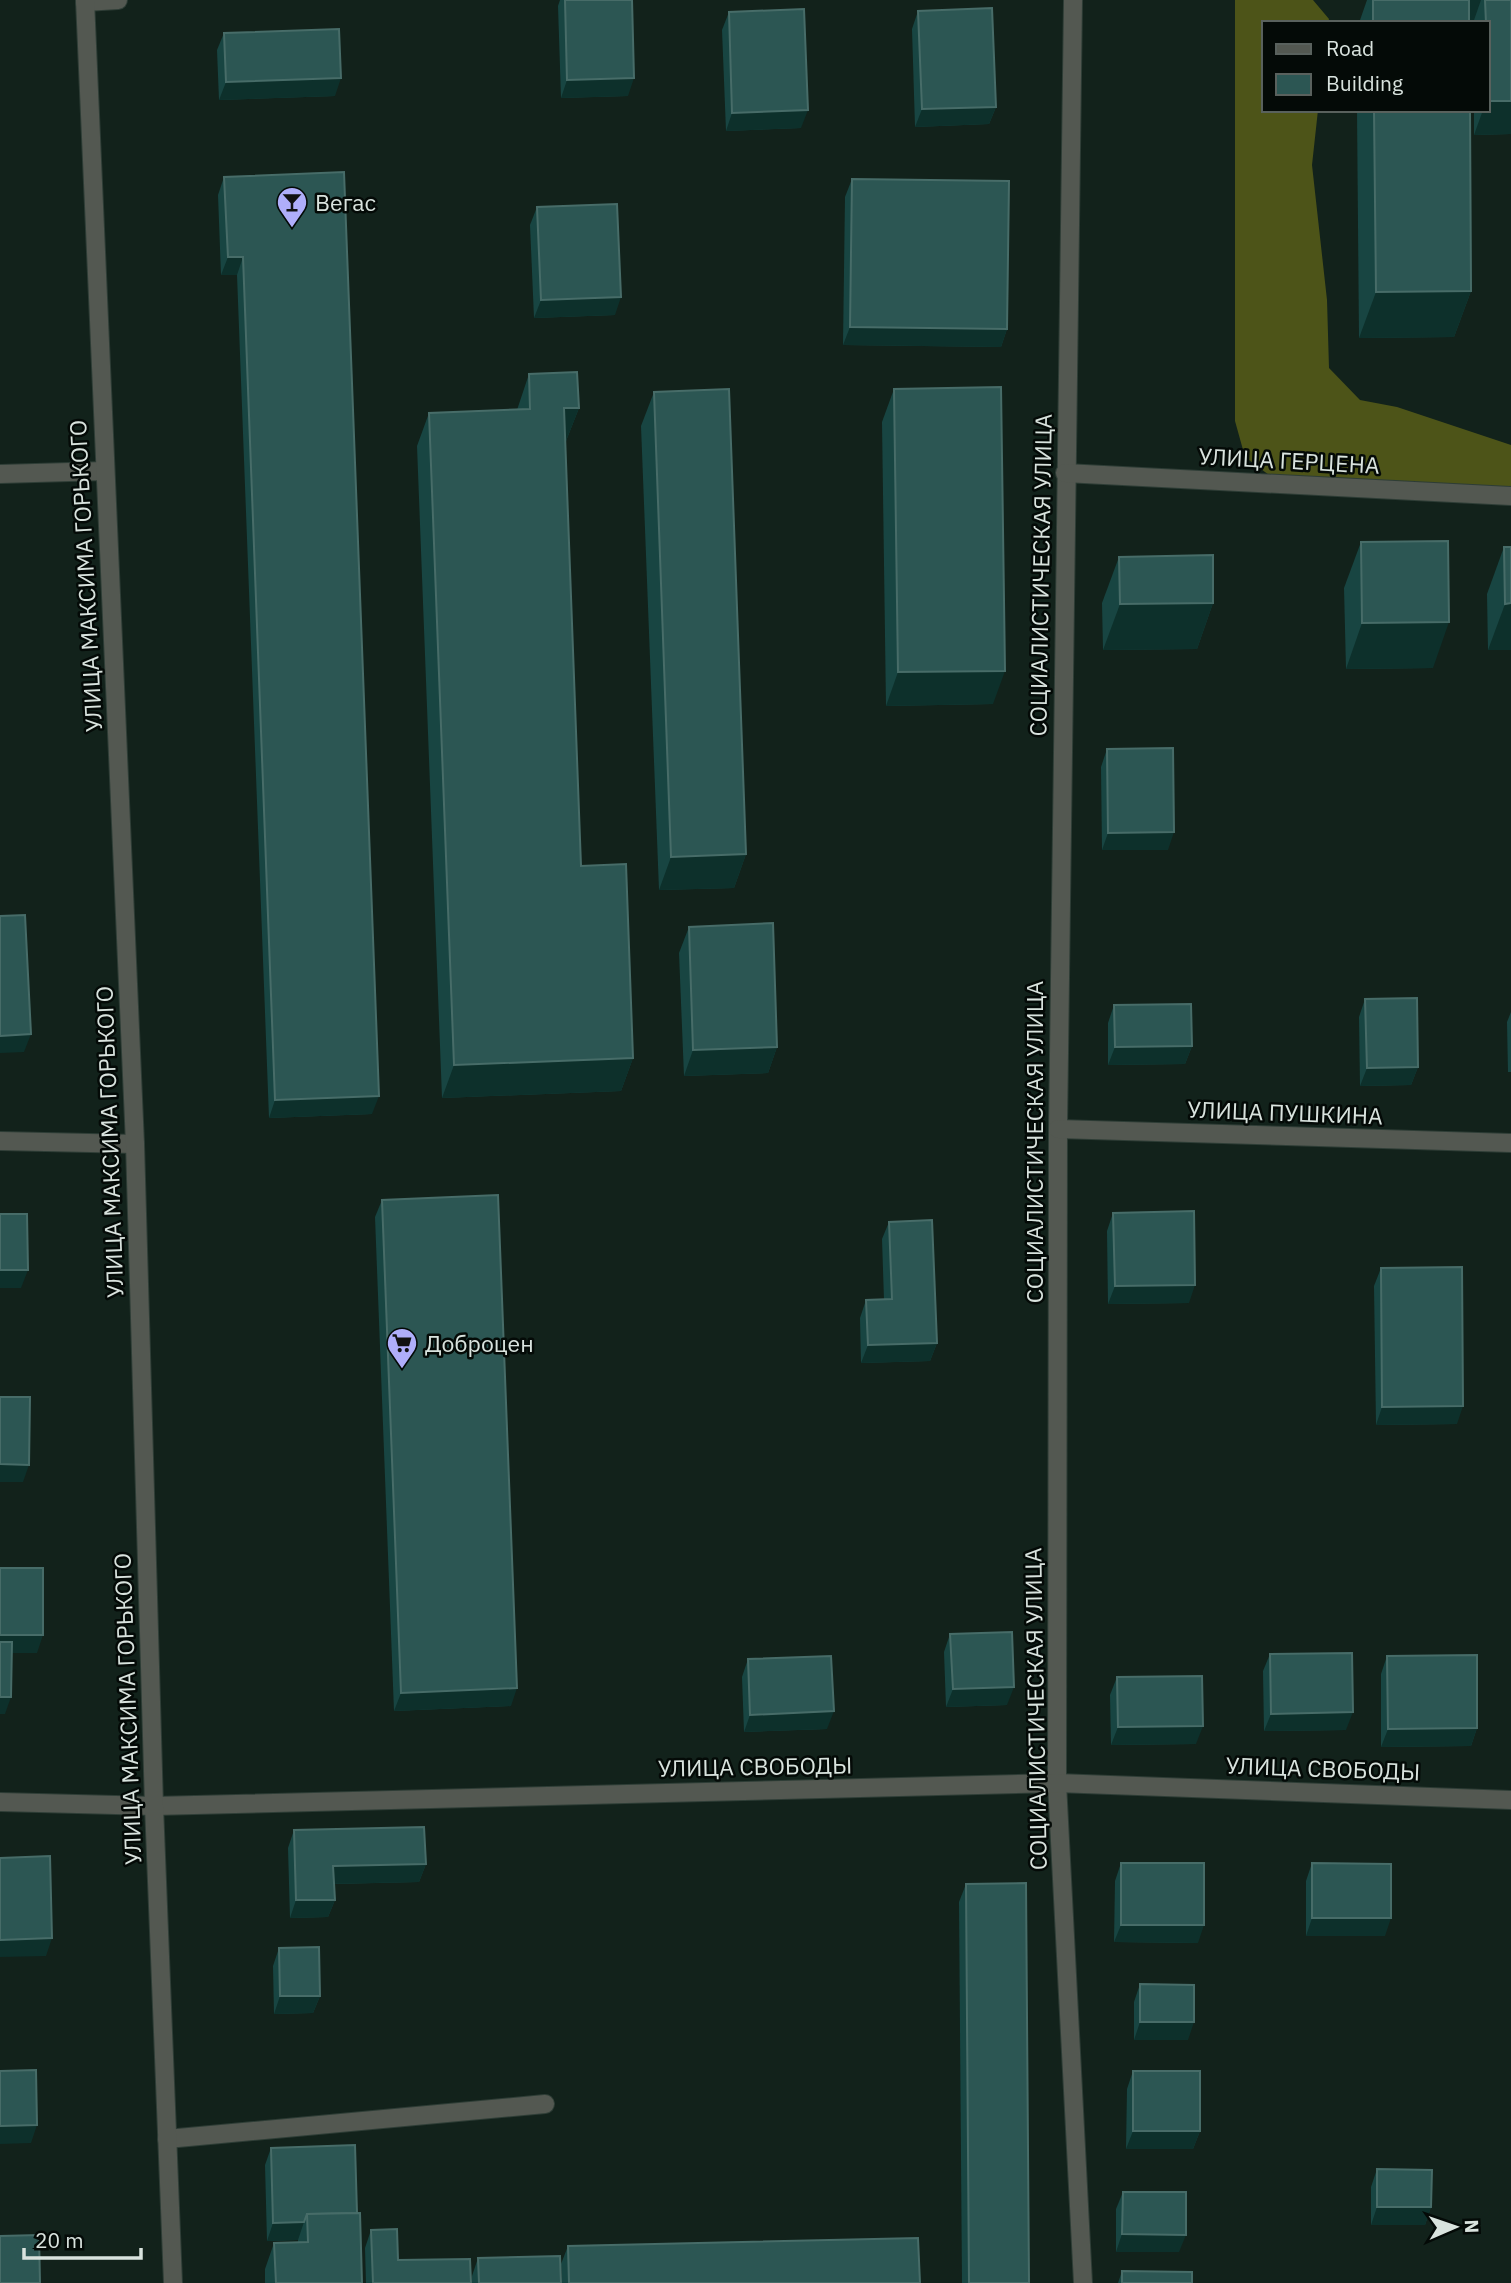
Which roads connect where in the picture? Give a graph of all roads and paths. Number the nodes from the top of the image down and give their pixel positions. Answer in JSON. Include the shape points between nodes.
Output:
{"nodes":[{"id":1,"x":118,"y":0,"type":"edge"},
{"id":2,"x":1073,"y":0,"type":"edge"},
{"id":3,"x":85,"y":1,"type":"edge"},
{"id":4,"x":105,"y":471,"type":"junction"},
{"id":5,"x":0,"y":474,"type":"edge"},
{"id":6,"x":1065,"y":474,"type":"junction"},
{"id":7,"x":1511,"y":496,"type":"edge"},
{"id":8,"x":1058,"y":1129,"type":"junction"},
{"id":9,"x":0,"y":1141,"type":"edge"},
{"id":10,"x":1511,"y":1143,"type":"edge"},
{"id":11,"x":135,"y":1144,"type":"junction"},
{"id":12,"x":1057,"y":1783,"type":"junction"},
{"id":13,"x":1511,"y":1800,"type":"edge"},
{"id":14,"x":0,"y":1802,"type":"edge"},
{"id":15,"x":154,"y":1806,"type":"junction"},
{"id":16,"x":545,"y":2104,"type":"dead end"},
{"id":17,"x":167,"y":2139,"type":"junction"},
{"id":18,"x":173,"y":2283,"type":"edge"},
{"id":19,"x":1083,"y":2283,"type":"edge"}],
"edges":[{"from":1,"to":3,"type":"street"},
{"from":2,"to":6,"type":"street","name":"СОЦИАЛИСТИЧЕСКАЯ УЛИЦА"},
{"from":3,"to":4,"type":"street","name":"УЛИЦА МАКСИМА ГОРЬКОГО"},
{"from":4,"to":5,"type":"street"},
{"from":4,"to":11,"type":"street","name":"УЛИЦА МАКСИМА ГОРЬКОГО"},
{"from":6,"to":7,"type":"street","name":"УЛИЦА ГЕРЦЕНА"},
{"from":6,"to":8,"type":"street","name":"СОЦИАЛИСТИЧЕСКАЯ УЛИЦА"},
{"from":8,"to":10,"type":"street","name":"УЛИЦА ПУШКИНА"},
{"from":8,"to":12,"type":"street","name":"СОЦИАЛИСТИЧЕСКАЯ УЛИЦА"},
{"from":9,"to":11,"type":"street"},
{"from":11,"to":15,"type":"street","name":"УЛИЦА МАКСИМА ГОРЬКОГО"},
{"from":12,"to":13,"type":"street","name":"УЛИЦА СВОБОДЫ"},
{"from":12,"to":15,"type":"street","name":"УЛИЦА СВОБОДЫ"},
{"from":12,"to":19,"type":"street","name":"СОЦИАЛИСТИЧЕСКАЯ УЛИЦА"},
{"from":14,"to":15,"type":"street","name":"УЛИЦА СВОБОДЫ"},
{"from":15,"to":17,"type":"street","name":"УЛИЦА МАКСИМА ГОРЬКОГО"},
{"from":16,"to":17,"type":"street"},
{"from":17,"to":18,"type":"street","name":"УЛИЦА МАКСИМА ГОРЬКОГО"}]}
